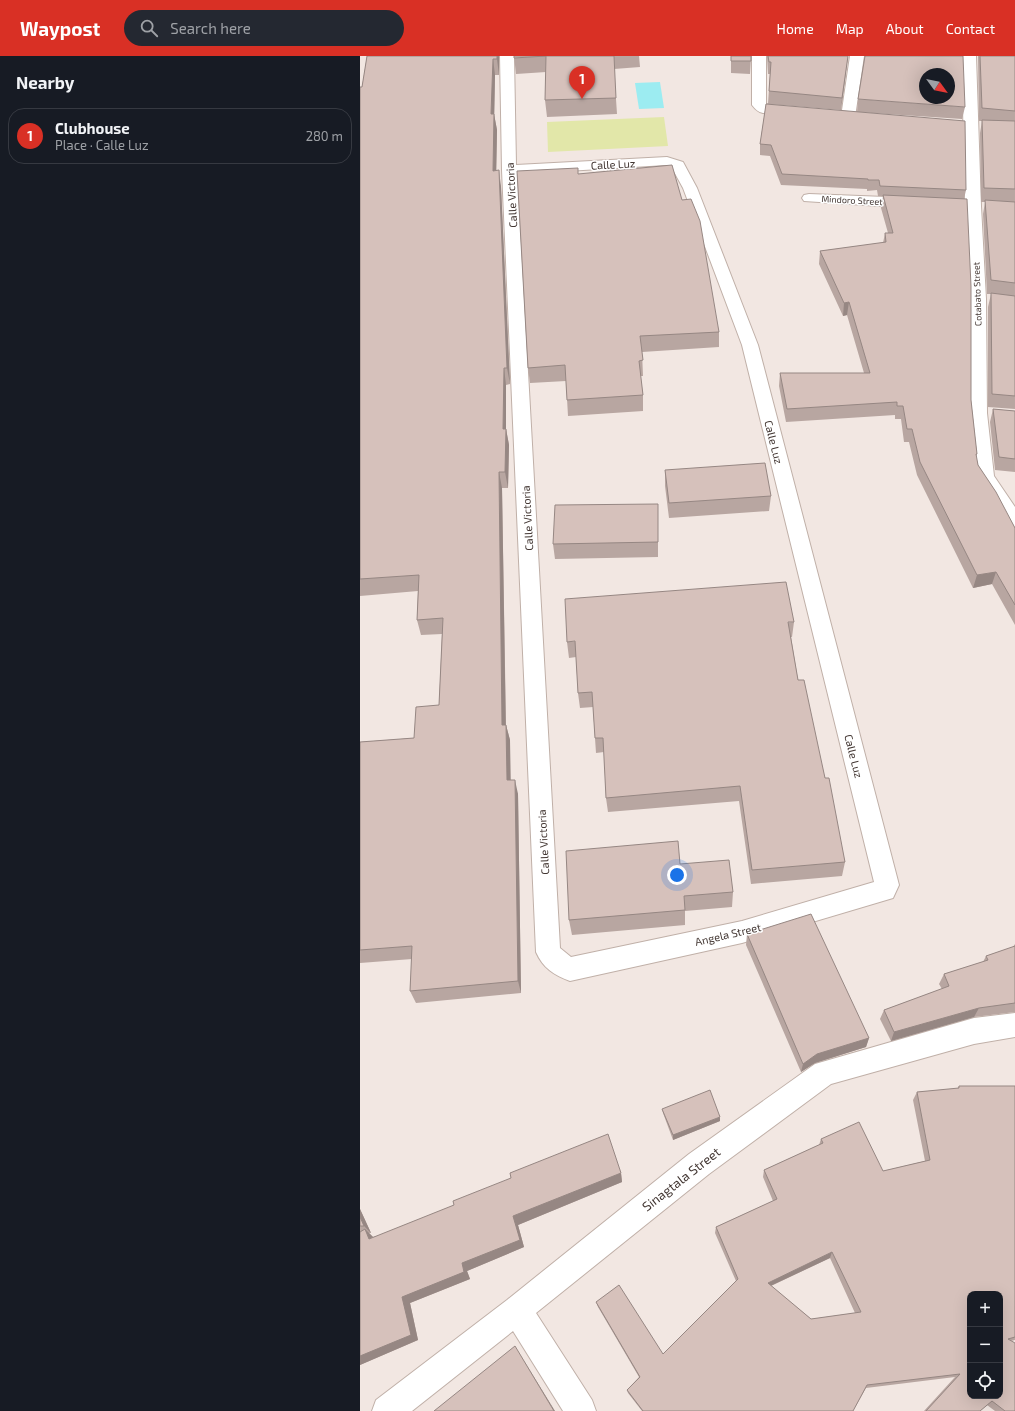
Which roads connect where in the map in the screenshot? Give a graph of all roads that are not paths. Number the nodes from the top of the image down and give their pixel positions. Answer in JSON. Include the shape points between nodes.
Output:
{"nodes":[{"id":1,"x":508,"y":56,"type":"edge"},
{"id":2,"x":759,"y":56,"type":"edge"},
{"id":3,"x":856,"y":56,"type":"edge"},
{"id":4,"x":969,"y":56,"type":"edge"},
{"id":5,"x":810,"y":113,"type":"edge"},
{"id":6,"x":833,"y":115,"type":"edge"},
{"id":7,"x":848,"y":117,"type":"junction"},
{"id":8,"x":863,"y":118,"type":"edge"},
{"id":9,"x":955,"y":125,"type":"edge"},
{"id":10,"x":970,"y":126,"type":"junction"},
{"id":11,"x":985,"y":127,"type":"edge"},
{"id":12,"x":509,"y":170,"type":"junction"},
{"id":13,"x":808,"y":198,"type":"dead end"},
{"id":14,"x":926,"y":204,"type":"edge"},
{"id":15,"x":957,"y":206,"type":"edge"},
{"id":16,"x":980,"y":207,"type":"junction"},
{"id":17,"x":1014,"y":521,"type":"edge"},
{"id":18,"x":884,"y":890,"type":"joint"},
{"id":19,"x":570,"y":968,"type":"joint"},
{"id":20,"x":1015,"y":1025,"type":"edge"},
{"id":21,"x":517,"y":1310,"type":"junction"},
{"id":22,"x":386,"y":1411,"type":"edge"},
{"id":23,"x":581,"y":1411,"type":"edge"}],
"edges":[{"from":1,"to":12,"type":"street","name":"Calle Victoria"},
{"from":2,"to":5,"type":"street","via":[[758,105],[763,109]]},
{"from":3,"to":7,"type":"street"},
{"from":4,"to":10,"type":"street","name":"Cotabato Street"},
{"from":6,"to":7,"type":"street"},
{"from":7,"to":8,"type":"street"},
{"from":9,"to":10,"type":"street"},
{"from":10,"to":11,"type":"street"},
{"from":10,"to":16,"type":"street","name":"Cotabato Street"},
{"from":12,"to":18,"type":"street","name":"Calle Luz","via":[[667,161],[678,166],[690,188],[750,345],[887,885]]},
{"from":12,"to":19,"type":"street","name":"Calle Victoria","via":[[548,952],[559,964]]},
{"from":13,"to":14,"type":"street","name":"Mindoro Street"},
{"from":15,"to":16,"type":"street"},
{"from":16,"to":17,"type":"street","name":"Cotabato Street","via":[[985,300],[985,477]]},
{"from":18,"to":19,"type":"street","name":"Angela Street","via":[[742,932]]},
{"from":20,"to":21,"type":"street","name":"Sinagtala Street","via":[[974,1031],[824,1072],[699,1164]]},
{"from":21,"to":22,"type":"street","name":"Sinagtala Street"},
{"from":21,"to":23,"type":"street"}]}
